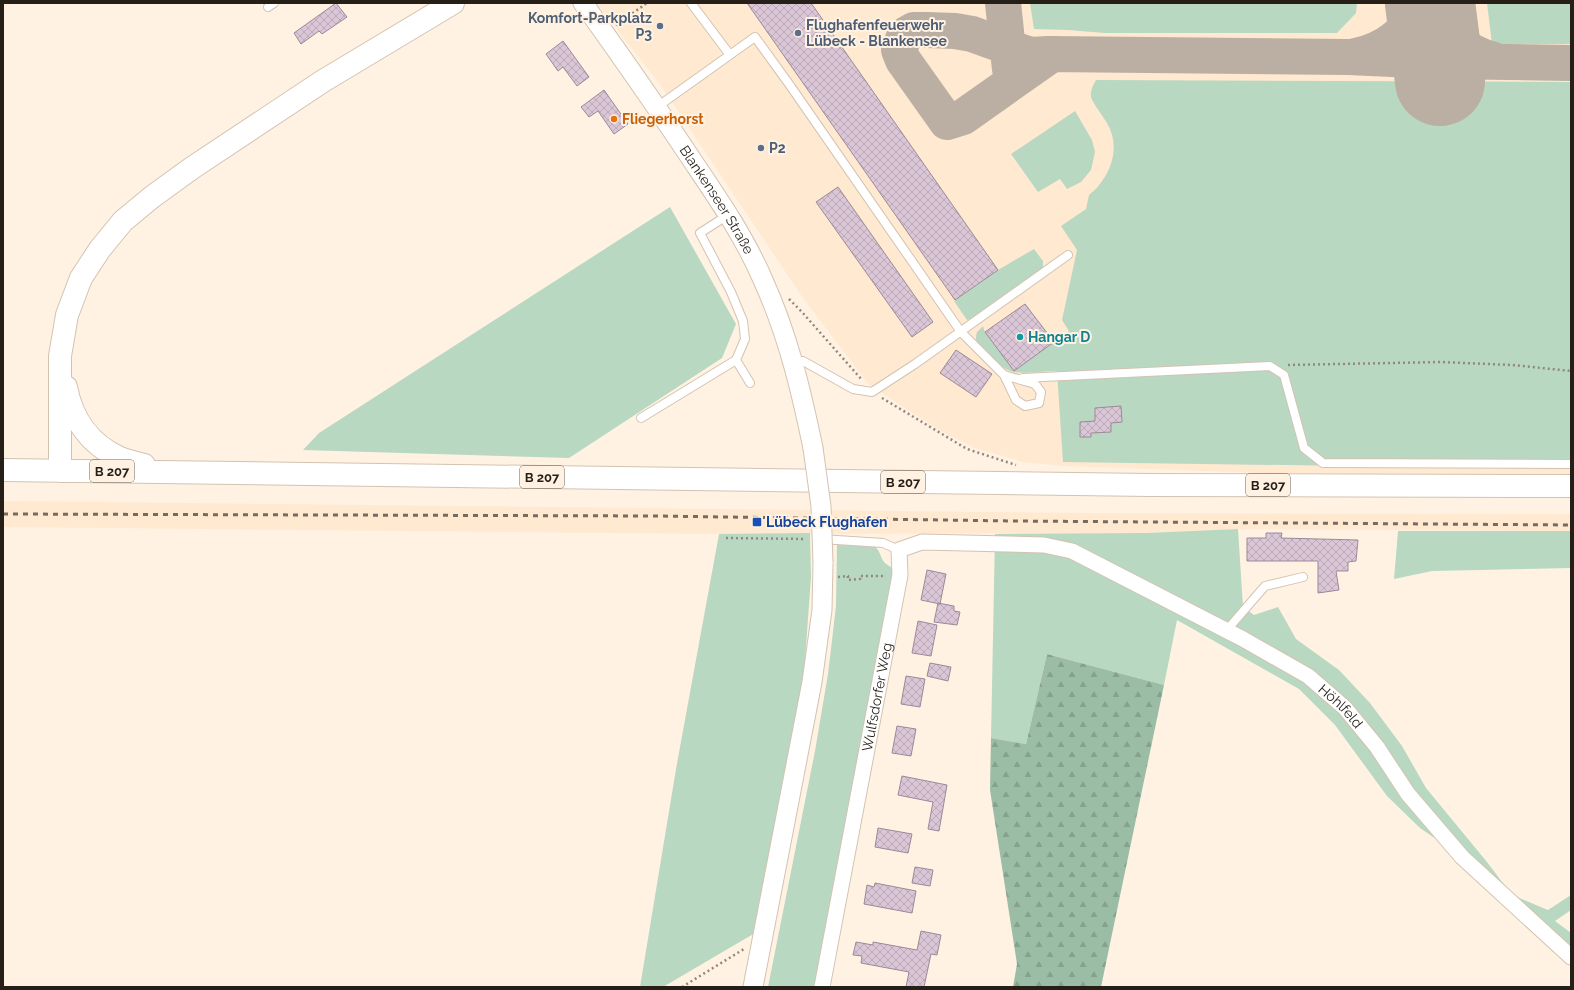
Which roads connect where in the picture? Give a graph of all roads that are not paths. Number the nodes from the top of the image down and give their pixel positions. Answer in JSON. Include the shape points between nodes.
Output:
{"nodes":[{"id":1,"x":453,"y":3,"type":"edge"},
{"id":2,"x":583,"y":3,"type":"edge"},
{"id":3,"x":692,"y":3,"type":"edge"},
{"id":4,"x":730,"y":56,"type":"junction"},
{"id":5,"x":657,"y":107,"type":"junction"},
{"id":6,"x":729,"y":215,"type":"junction"},
{"id":7,"x":1068,"y":255,"type":"dead end"},
{"id":8,"x":961,"y":332,"type":"junction"},
{"id":9,"x":60,"y":356,"type":"junction"},
{"id":10,"x":736,"y":360,"type":"junction"},
{"id":11,"x":794,"y":362,"type":"junction"},
{"id":12,"x":1004,"y":375,"type":"junction"},
{"id":13,"x":1016,"y":378,"type":"junction"},
{"id":14,"x":750,"y":383,"type":"dead end"},
{"id":15,"x":641,"y":418,"type":"dead end"},
{"id":16,"x":1571,"y":464,"type":"edge"},
{"id":17,"x":3,"y":470,"type":"edge"},
{"id":18,"x":60,"y":471,"type":"junction"},
{"id":19,"x":164,"y":471,"type":"junction"},
{"id":20,"x":1571,"y":486,"type":"edge"},
{"id":21,"x":817,"y":539,"type":"road end"},
{"id":22,"x":898,"y":550,"type":"junction"},
{"id":23,"x":1303,"y":577,"type":"dead end"},
{"id":24,"x":1226,"y":631,"type":"junction"},
{"id":25,"x":1571,"y":957,"type":"edge"},
{"id":26,"x":754,"y":987,"type":"edge"},
{"id":27,"x":822,"y":987,"type":"edge"}],
"edges":[{"from":1,"to":9,"type":"main road","via":[[323,81],[192,168],[123,221],[81,278],[67,315]]},
{"from":2,"to":5,"type":"street","name":"Blankenseer Straße"},
{"from":3,"to":4,"type":"lane"},
{"from":4,"to":5,"type":"lane"},
{"from":4,"to":8,"type":"lane","via":[[756,37]]},
{"from":5,"to":6,"type":"street","name":"Blankenseer Straße"},
{"from":6,"to":10,"type":"lane","via":[[700,233],[732,292],[743,321],[745,339]]},
{"from":6,"to":11,"type":"street","name":"Blankenseer Straße","via":[[763,279]]},
{"from":7,"to":8,"type":"lane"},
{"from":8,"to":11,"type":"lane","via":[[872,392],[853,389],[803,361]]},
{"from":8,"to":12,"type":"lane"},
{"from":9,"to":18,"type":"main road"},
{"from":9,"to":19,"type":"main road","via":[[70,404],[81,425],[95,442],[120,457]]},
{"from":10,"to":14,"type":"lane"},
{"from":10,"to":15,"type":"lane"},
{"from":11,"to":26,"type":"street","name":"Blankenseer Straße","bridge":true,"via":[[813,448],[828,570],[812,682]]},
{"from":12,"to":13,"type":"lane"},
{"from":12,"to":13,"type":"lane","via":[[1016,400],[1026,406],[1039,403],[1042,392],[1035,384]]},
{"from":13,"to":16,"type":"lane","via":[[1270,366],[1284,375],[1304,448],[1323,463]]},
{"from":17,"to":18,"type":"main road","number":"B 207"},
{"from":18,"to":19,"type":"main road","number":"B 207"},
{"from":19,"to":20,"type":"main road","number":"B 207","via":[[1143,485]]},
{"from":21,"to":22,"type":"lane","via":[[883,543]]},
{"from":22,"to":24,"type":"street","name":"Höhlfeld","via":[[922,542],[1044,545],[1072,551]]},
{"from":22,"to":27,"type":"street","name":"Wulfsdorfer Weg","via":[[900,576]]},
{"from":23,"to":24,"type":"lane","via":[[1265,586]]},
{"from":24,"to":25,"type":"street","name":"Höhlfeld","via":[[1308,676],[1345,708],[1377,747],[1408,794],[1462,857]]}]}
